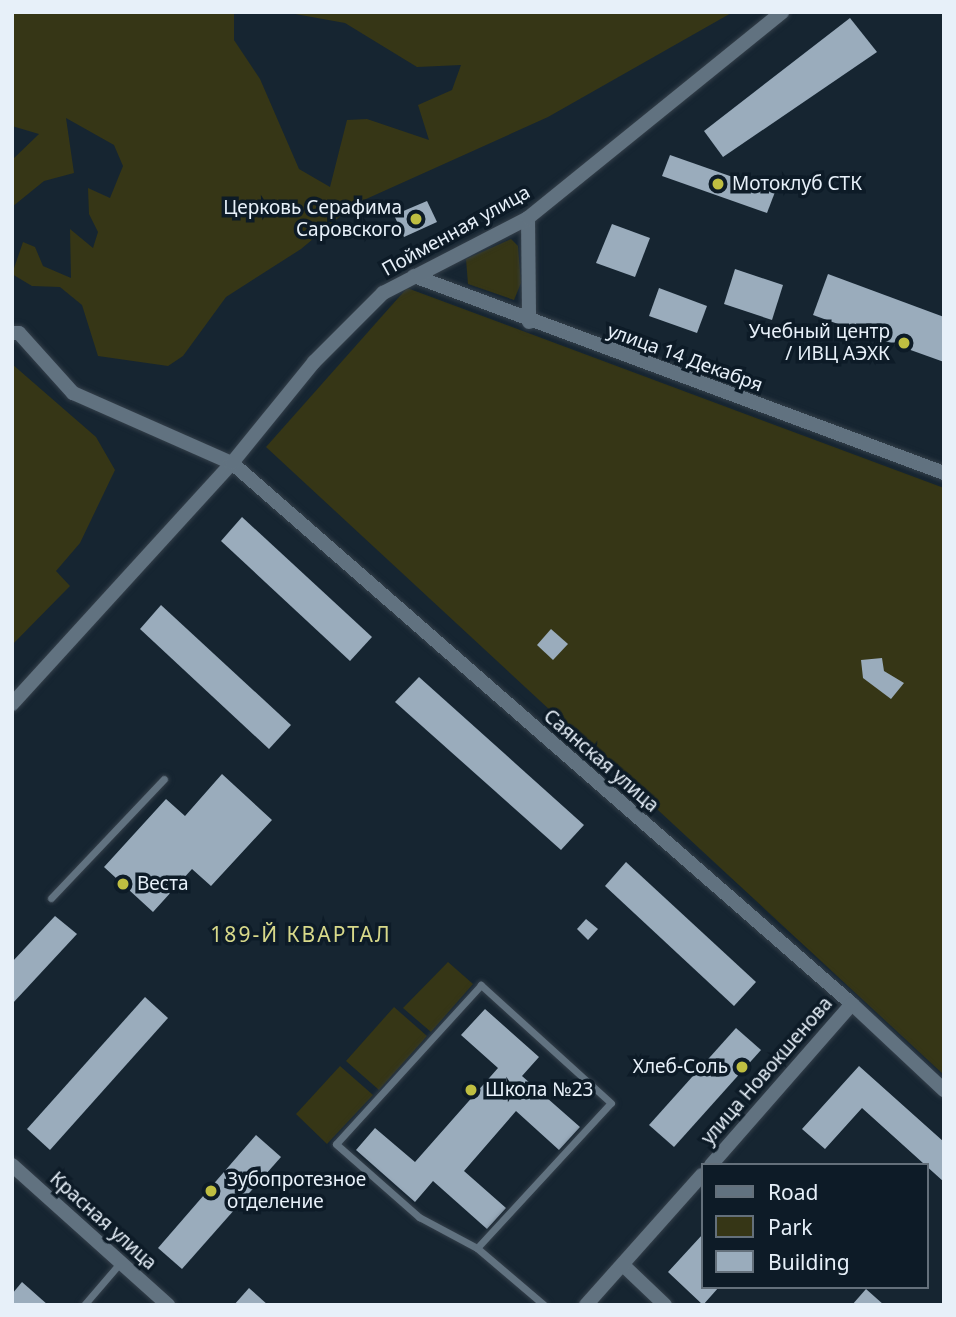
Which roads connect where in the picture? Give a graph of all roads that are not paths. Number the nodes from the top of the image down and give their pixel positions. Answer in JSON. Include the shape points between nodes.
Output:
{"nodes":[{"id":1,"x":782,"y":12,"type":"edge"},
{"id":2,"x":528,"y":218,"type":"junction"},
{"id":3,"x":414,"y":276,"type":"junction"},
{"id":4,"x":529,"y":322,"type":"junction"},
{"id":5,"x":14,"y":332,"type":"edge"},
{"id":6,"x":232,"y":463,"type":"junction"},
{"id":7,"x":944,"y":473,"type":"edge"},
{"id":8,"x":12,"y":704,"type":"edge"},
{"id":9,"x":164,"y":779,"type":"dead end"},
{"id":10,"x":51,"y":898,"type":"dead end"},
{"id":11,"x":852,"y":1004,"type":"junction"},
{"id":12,"x":944,"y":1090,"type":"edge"},
{"id":13,"x":713,"y":1163,"type":"edge"},
{"id":14,"x":12,"y":1165,"type":"edge"},
{"id":15,"x":701,"y":1176,"type":"edge"},
{"id":16,"x":477,"y":1248,"type":"junction"},
{"id":17,"x":121,"y":1262,"type":"junction"},
{"id":18,"x":623,"y":1265,"type":"junction"},
{"id":19,"x":84,"y":1305,"type":"edge"},
{"id":20,"x":168,"y":1305,"type":"edge"},
{"id":21,"x":544,"y":1305,"type":"edge"},
{"id":22,"x":586,"y":1305,"type":"edge"},
{"id":23,"x":665,"y":1305,"type":"edge"}],
"edges":[{"from":1,"to":2,"type":"street","name":"Пойменная улица"},
{"from":2,"to":3,"type":"street","name":"Пойменная улица"},
{"from":2,"to":4,"type":"street"},
{"from":3,"to":4,"type":"street","name":"улица 14 Декабря"},
{"from":3,"to":6,"type":"street","name":"Пойменная улица","via":[[383,293],[314,362]]},
{"from":4,"to":7,"type":"street","name":"улица 14 Декабря"},
{"from":5,"to":6,"type":"street","name":"Саянская улица","via":[[73,393]]},
{"from":6,"to":8,"type":"street","name":"Пойменная улица"},
{"from":6,"to":11,"type":"street","name":"Саянская улица"},
{"from":9,"to":10,"type":"lane"},
{"from":11,"to":12,"type":"street","name":"Саянская улица"},
{"from":11,"to":13,"type":"street","name":"улица Новокшенова"},
{"from":14,"to":17,"type":"street","name":"Красная улица"},
{"from":15,"to":18,"type":"street","name":"улица Новокшенова"},
{"from":16,"to":16,"type":"lane","via":[[419,1217],[336,1144],[481,985],[611,1103]]},
{"from":16,"to":21,"type":"lane"},
{"from":17,"to":19,"type":"lane"},
{"from":17,"to":20,"type":"street","name":"Красная улица"},
{"from":18,"to":22,"type":"street","name":"улица Новокшенова"},
{"from":18,"to":23,"type":"street"}]}
